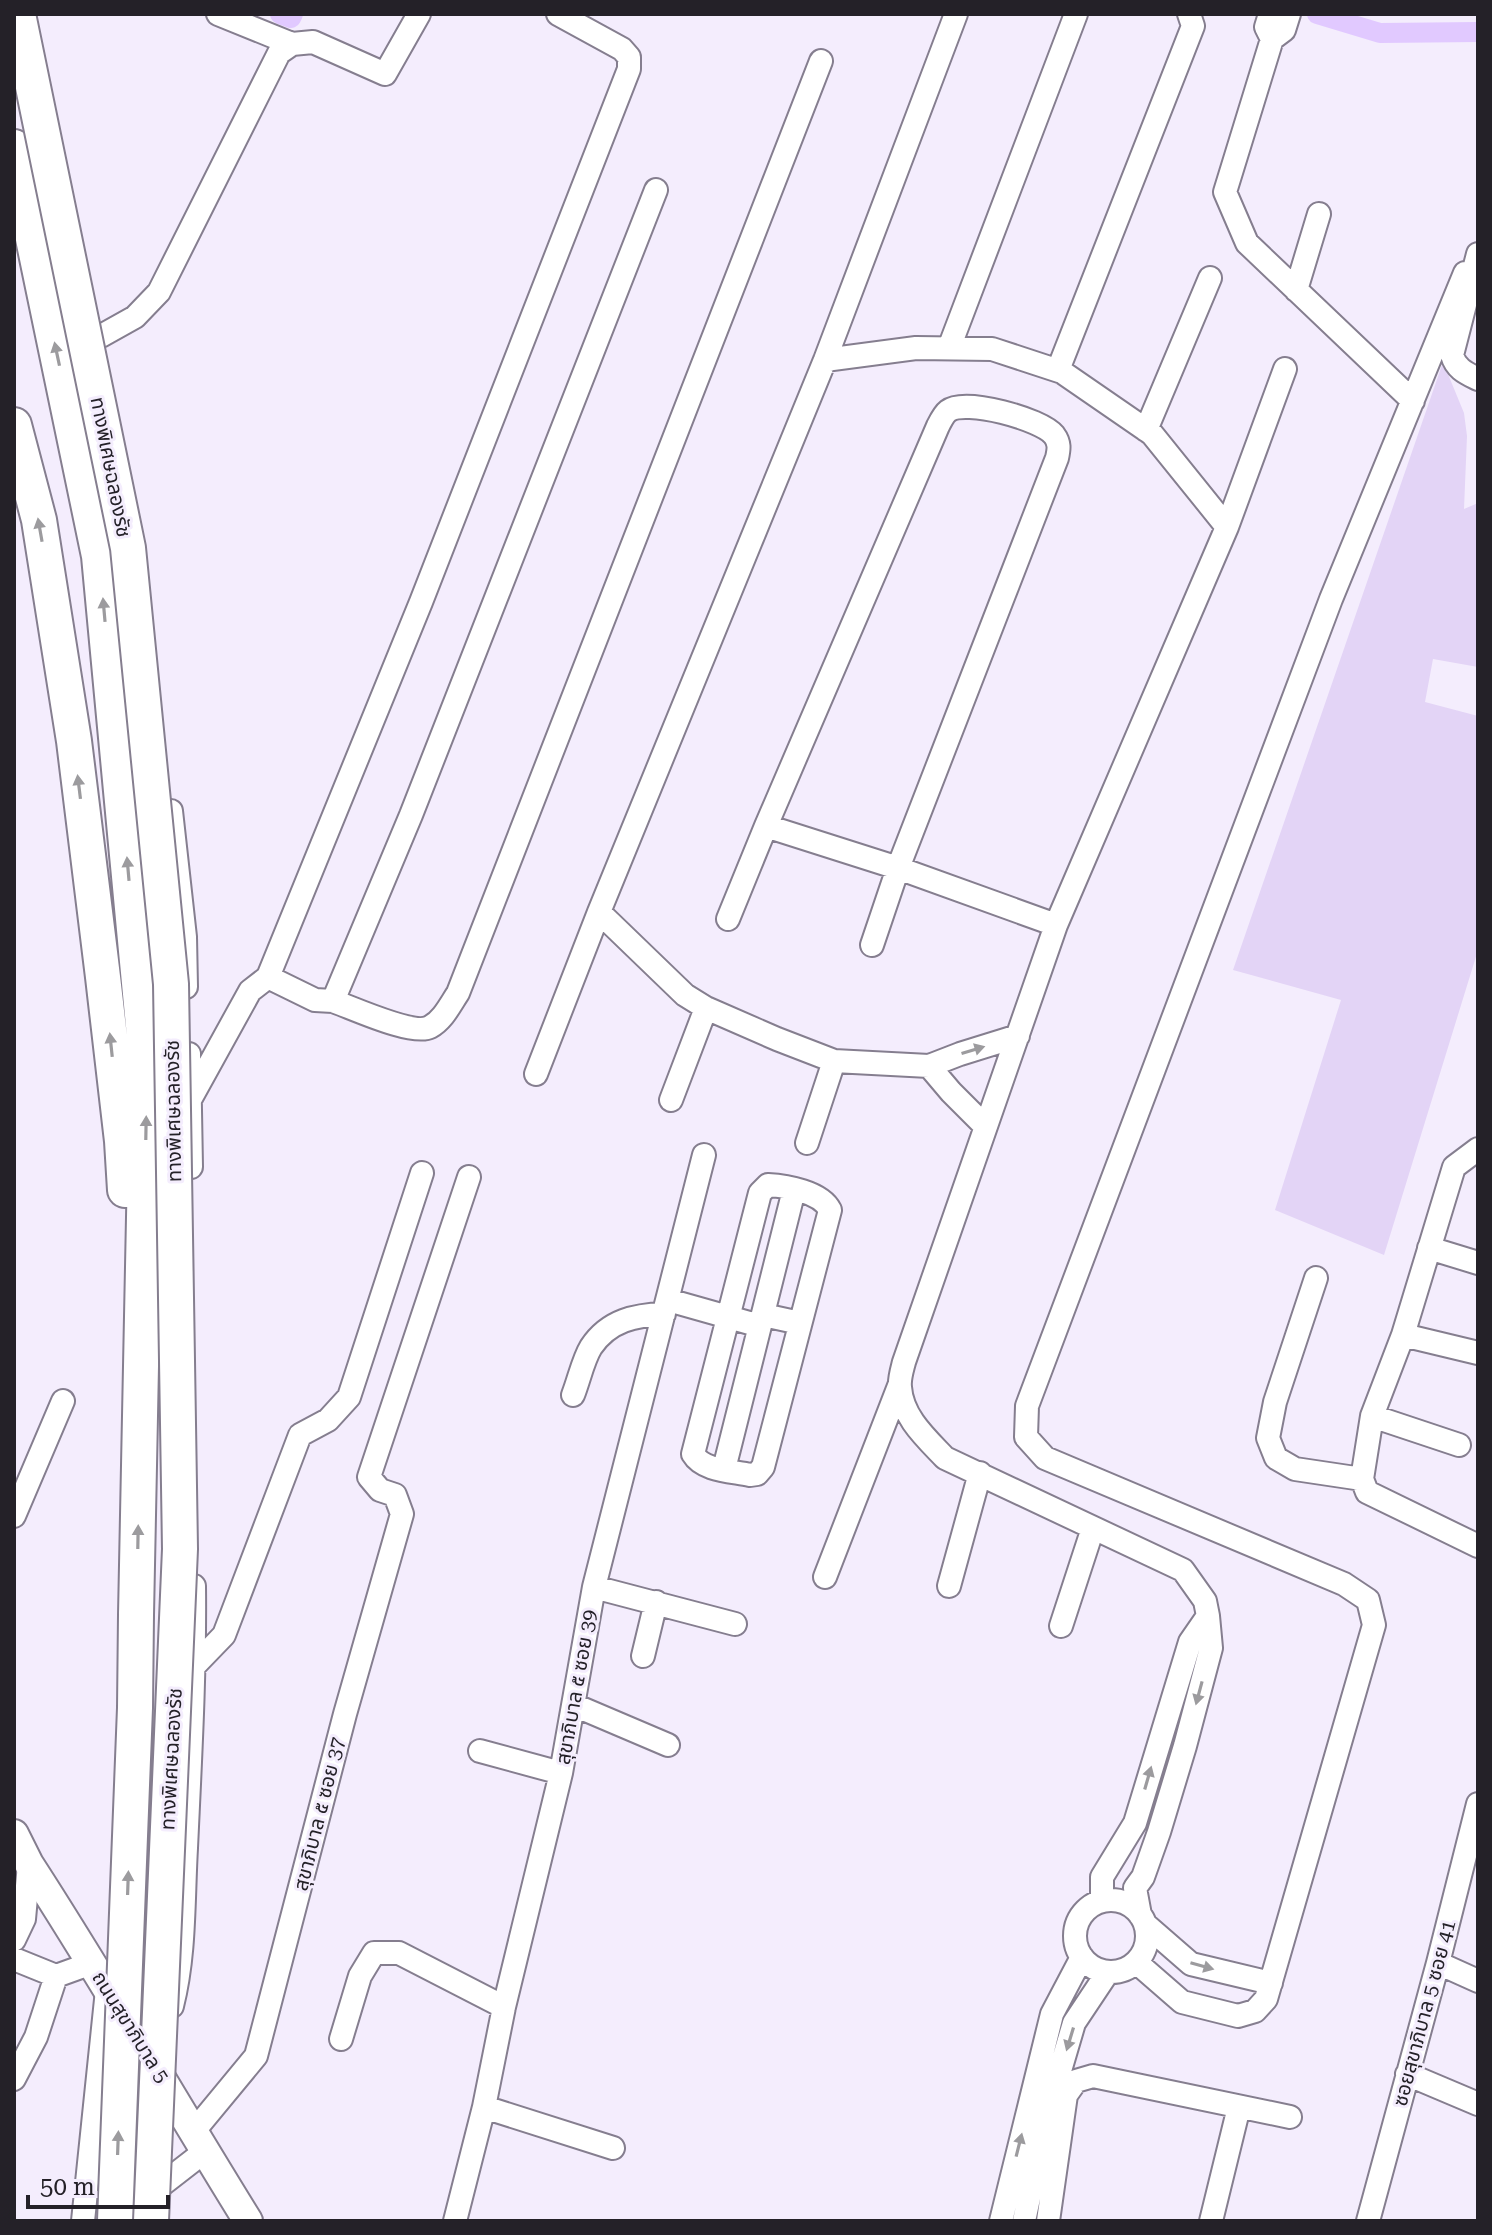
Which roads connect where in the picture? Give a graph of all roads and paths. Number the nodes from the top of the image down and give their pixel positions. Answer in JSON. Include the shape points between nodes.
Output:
{"nodes":[{"id":1,"x":18,"y":14,"type":"edge"},
{"id":2,"x":32,"y":14,"type":"edge"},
{"id":3,"x":218,"y":14,"type":"edge"},
{"id":4,"x":419,"y":14,"type":"edge"},
{"id":5,"x":558,"y":14,"type":"edge"},
{"id":6,"x":956,"y":14,"type":"edge"},
{"id":7,"x":1076,"y":14,"type":"edge"},
{"id":8,"x":1189,"y":14,"type":"edge"},
{"id":9,"x":1276,"y":25,"type":"edge"},
{"id":10,"x":292,"y":44,"type":"junction"},
{"id":11,"x":821,"y":61,"type":"dead end"},
{"id":12,"x":14,"y":147,"type":"edge"},
{"id":13,"x":656,"y":190,"type":"dead end"},
{"id":14,"x":1319,"y":214,"type":"dead end"},
{"id":15,"x":1478,"y":254,"type":"edge"},
{"id":16,"x":1465,"y":273,"type":"dead end"},
{"id":17,"x":1210,"y":278,"type":"dead end"},
{"id":18,"x":1296,"y":290,"type":"junction"},
{"id":19,"x":101,"y":336,"type":"junction"},
{"id":20,"x":949,"y":348,"type":"junction"},
{"id":21,"x":825,"y":360,"type":"junction"},
{"id":22,"x":1285,"y":369,"type":"dead end"},
{"id":23,"x":1058,"y":370,"type":"junction"},
{"id":24,"x":1478,"y":379,"type":"edge"},
{"id":25,"x":1413,"y":401,"type":"junction"},
{"id":26,"x":14,"y":425,"type":"edge"},
{"id":27,"x":1146,"y":430,"type":"junction"},
{"id":28,"x":1227,"y":527,"type":"junction"},
{"id":29,"x":766,"y":826,"type":"junction"},
{"id":30,"x":898,"y":868,"type":"junction"},
{"id":31,"x":599,"y":912,"type":"junction"},
{"id":32,"x":728,"y":919,"type":"dead end"},
{"id":33,"x":1056,"y":925,"type":"junction"},
{"id":34,"x":872,"y":945,"type":"dead end"},
{"id":35,"x":268,"y":977,"type":"junction"},
{"id":36,"x":333,"y":1001,"type":"junction"},
{"id":37,"x":706,"y":1008,"type":"junction"},
{"id":38,"x":1018,"y":1036,"type":"junction"},
{"id":39,"x":834,"y":1061,"type":"junction"},
{"id":40,"x":929,"y":1066,"type":"junction"},
{"id":41,"x":536,"y":1074,"type":"dead end"},
{"id":42,"x":190,"y":1099,"type":"junction"},
{"id":43,"x":671,"y":1100,"type":"dead end"},
{"id":44,"x":985,"y":1126,"type":"junction"},
{"id":45,"x":807,"y":1143,"type":"dead end"},
{"id":46,"x":1478,"y":1149,"type":"edge"},
{"id":47,"x":704,"y":1155,"type":"dead end"},
{"id":48,"x":422,"y":1173,"type":"dead end"},
{"id":49,"x":469,"y":1177,"type":"dead end"},
{"id":50,"x":794,"y":1190,"type":"junction"},
{"id":51,"x":1429,"y":1248,"type":"junction"},
{"id":52,"x":1478,"y":1263,"type":"edge"},
{"id":53,"x":1316,"y":1278,"type":"dead end"},
{"id":54,"x":666,"y":1307,"type":"junction"},
{"id":55,"x":728,"y":1317,"type":"junction"},
{"id":56,"x":763,"y":1318,"type":"junction"},
{"id":57,"x":800,"y":1323,"type":"junction"},
{"id":58,"x":1403,"y":1335,"type":"junction"},
{"id":59,"x":1478,"y":1353,"type":"edge"},
{"id":60,"x":899,"y":1386,"type":"junction"},
{"id":61,"x":573,"y":1395,"type":"dead end"},
{"id":62,"x":63,"y":1401,"type":"dead end"},
{"id":63,"x":1372,"y":1416,"type":"junction"},
{"id":64,"x":1459,"y":1445,"type":"dead end"},
{"id":65,"x":140,"y":1458,"type":"junction"},
{"id":66,"x":724,"y":1469,"type":"junction"},
{"id":67,"x":980,"y":1473,"type":"junction"},
{"id":68,"x":1362,"y":1479,"type":"junction"},
{"id":69,"x":14,"y":1516,"type":"edge"},
{"id":70,"x":1093,"y":1528,"type":"junction"},
{"id":71,"x":1478,"y":1546,"type":"edge"},
{"id":72,"x":825,"y":1577,"type":"dead end"},
{"id":73,"x":949,"y":1586,"type":"dead end"},
{"id":74,"x":594,"y":1587,"type":"junction"},
{"id":75,"x":656,"y":1602,"type":"junction"},
{"id":76,"x":1208,"y":1616,"type":"junction"},
{"id":77,"x":735,"y":1624,"type":"dead end"},
{"id":78,"x":1061,"y":1626,"type":"dead end"},
{"id":79,"x":643,"y":1656,"type":"dead end"},
{"id":80,"x":195,"y":1665,"type":"junction"},
{"id":81,"x":574,"y":1705,"type":"junction"},
{"id":82,"x":1159,"y":1740,"type":"junction"},
{"id":83,"x":668,"y":1745,"type":"dead end"},
{"id":84,"x":1185,"y":1746,"type":"junction"},
{"id":85,"x":480,"y":1751,"type":"dead end"},
{"id":86,"x":561,"y":1773,"type":"junction"},
{"id":87,"x":1478,"y":1804,"type":"edge"},
{"id":88,"x":1135,"y":1823,"type":"junction"},
{"id":89,"x":1159,"y":1832,"type":"junction"},
{"id":90,"x":14,"y":1834,"type":"edge"},
{"id":91,"x":29,"y":1864,"type":"junction"},
{"id":92,"x":1102,"y":1901,"type":"junction"},
{"id":93,"x":1143,"y":1919,"type":"junction"},
{"id":94,"x":14,"y":1940,"type":"edge"},
{"id":95,"x":1082,"y":1957,"type":"junction"},
{"id":96,"x":14,"y":1959,"type":"edge"},
{"id":97,"x":1136,"y":1962,"type":"junction"},
{"id":98,"x":92,"y":1963,"type":"junction"},
{"id":99,"x":1438,"y":1963,"type":"junction"},
{"id":100,"x":1108,"y":1972,"type":"junction"},
{"id":101,"x":56,"y":1976,"type":"junction"},
{"id":102,"x":1478,"y":1981,"type":"edge"},
{"id":103,"x":1271,"y":1983,"type":"junction"},
{"id":104,"x":107,"y":1990,"type":"junction"},
{"id":105,"x":504,"y":2007,"type":"junction"},
{"id":106,"x":341,"y":2039,"type":"dead end"},
{"id":107,"x":147,"y":2051,"type":"junction"},
{"id":108,"x":1407,"y":2074,"type":"junction"},
{"id":109,"x":14,"y":2079,"type":"edge"},
{"id":110,"x":1478,"y":2104,"type":"edge"},
{"id":111,"x":484,"y":2107,"type":"junction"},
{"id":112,"x":1239,"y":2107,"type":"junction"},
{"id":113,"x":1290,"y":2117,"type":"dead end"},
{"id":114,"x":199,"y":2142,"type":"junction"},
{"id":115,"x":613,"y":2148,"type":"dead end"},
{"id":116,"x":83,"y":2221,"type":"edge"},
{"id":117,"x":116,"y":2221,"type":"edge"},
{"id":118,"x":151,"y":2221,"type":"edge"},
{"id":119,"x":248,"y":2221,"type":"edge"},
{"id":120,"x":455,"y":2221,"type":"edge"},
{"id":121,"x":1001,"y":2221,"type":"edge"},
{"id":122,"x":1024,"y":2221,"type":"edge"},
{"id":123,"x":1048,"y":2221,"type":"edge"},
{"id":124,"x":1211,"y":2221,"type":"edge"},
{"id":125,"x":1368,"y":2221,"type":"edge"}],
"edges":[{"from":1,"to":118,"type":"highway","name":"ทางพิเศษฉลองรัช","bridge":true,"via":[[128,548],[171,984],[180,1549]]},
{"from":2,"to":19,"type":"street"},
{"from":3,"to":10,"type":"street"},
{"from":4,"to":10,"type":"street","via":[[385,74],[313,42]]},
{"from":5,"to":35,"type":"street","via":[[622,49],[629,69]]},
{"from":6,"to":21,"type":"street"},
{"from":7,"to":20,"type":"street"},
{"from":8,"to":23,"type":"street","via":[[1193,26]]},
{"from":9,"to":18,"type":"street","via":[[1225,192],[1247,243]]},
{"from":10,"to":19,"type":"street","via":[[279,53],[159,292],[135,317]]},
{"from":11,"to":36,"type":"street","via":[[458,993],[442,1018],[421,1031]]},
{"from":65,"to":12,"type":"highway","name":"ทางพิเศษฉลองรัช","one_way":true,"via":[[147,1068],[99,556]]},
{"from":13,"to":36,"type":"street"},
{"from":14,"to":18,"type":"street"},
{"from":15,"to":24,"type":"street","via":[[1452,355],[1462,371]]},
{"from":16,"to":25,"type":"street"},
{"from":17,"to":27,"type":"street"},
{"from":18,"to":25,"type":"street"},
{"from":19,"to":42,"type":"street","via":[[142,558],[185,937]]},
{"from":20,"to":21,"type":"street"},
{"from":20,"to":23,"type":"street","via":[[992,349]]},
{"from":21,"to":31,"type":"street"},
{"from":22,"to":28,"type":"street"},
{"from":23,"to":27,"type":"street"},
{"from":25,"to":103,"type":"street","via":[[1331,599],[1027,1406],[1026,1437],[1045,1458],[1344,1584],[1368,1600],[1374,1625]]},
{"from":65,"to":26,"type":"highway","one_way":true,"via":[[122,1141],[103,977],[74,741],[39,520]]},
{"from":27,"to":28,"type":"street"},
{"from":28,"to":33,"type":"street"},
{"from":29,"to":30,"type":"street"},
{"from":29,"to":30,"type":"street","via":[[938,426],[948,410],[964,406],[1013,413],[1053,432],[1060,445],[1057,458]]},
{"from":29,"to":32,"type":"street"},
{"from":30,"to":33,"type":"street"},
{"from":30,"to":34,"type":"street"},
{"from":31,"to":37,"type":"street","via":[[685,995]]},
{"from":31,"to":41,"type":"street"},
{"from":33,"to":38,"type":"street"},
{"from":35,"to":36,"type":"street","via":[[315,1000]]},
{"from":35,"to":42,"type":"street","via":[[250,991]]},
{"from":37,"to":39,"type":"street"},
{"from":37,"to":43,"type":"street"},
{"from":40,"to":38,"type":"street","one_way":true},
{"from":38,"to":44,"type":"street"},
{"from":39,"to":40,"type":"street"},
{"from":39,"to":45,"type":"street"},
{"from":40,"to":44,"type":"street"},
{"from":42,"to":80,"type":"street"},
{"from":44,"to":60,"type":"street"},
{"from":46,"to":51,"type":"street","via":[[1454,1167]]},
{"from":47,"to":54,"type":"street","name":"สุขาภิบาล ๕ ซอย 39"},
{"from":48,"to":80,"type":"street","via":[[349,1397],[328,1420],[300,1435],[224,1635]]},
{"from":49,"to":114,"type":"street","name":"สุขาภิบาล ๕ ซอย 37","via":[[369,1477],[380,1490],[395,1495],[402,1514],[256,2056]]},
{"from":50,"to":55,"type":"street","via":[[768,1185],[760,1193]]},
{"from":50,"to":56,"type":"street"},
{"from":50,"to":57,"type":"street","via":[[814,1195],[830,1210]]},
{"from":51,"to":52,"type":"street"},
{"from":51,"to":58,"type":"street"},
{"from":53,"to":68,"type":"street","via":[[1268,1438],[1276,1458],[1295,1469]]},
{"from":54,"to":55,"type":"street"},
{"from":54,"to":61,"type":"street","via":[[612,1326],[591,1347]]},
{"from":54,"to":74,"type":"street","name":"สุขาภิบาล ๕ ซอย 39"},
{"from":55,"to":56,"type":"street","via":[[753,1324]]},
{"from":55,"to":66,"type":"street","via":[[693,1454],[705,1465]]},
{"from":56,"to":57,"type":"street"},
{"from":56,"to":66,"type":"street"},
{"from":57,"to":66,"type":"street","via":[[763,1467],[750,1475]]},
{"from":58,"to":59,"type":"street"},
{"from":58,"to":63,"type":"street"},
{"from":60,"to":67,"type":"street","via":[[906,1412],[922,1434],[945,1458]]},
{"from":60,"to":72,"type":"street"},
{"from":62,"to":69,"type":"street"},
{"from":63,"to":64,"type":"street"},
{"from":63,"to":68,"type":"street"},
{"from":117,"to":65,"type":"highway","name":"ทางพิเศษฉลองรัช","one_way":true,"bridge":true},
{"from":67,"to":70,"type":"street"},
{"from":67,"to":73,"type":"street"},
{"from":68,"to":71,"type":"street","via":[[1367,1492]]},
{"from":70,"to":76,"type":"street","via":[[1183,1570],[1205,1601]]},
{"from":70,"to":78,"type":"street"},
{"from":74,"to":75,"type":"street"},
{"from":74,"to":81,"type":"street","name":"สุขาภิบาล ๕ ซอย 39"},
{"from":75,"to":77,"type":"street"},
{"from":75,"to":79,"type":"street"},
{"from":76,"to":82,"type":"street","via":[[1190,1642]]},
{"from":76,"to":84,"type":"street","one_way":true,"via":[[1211,1648]]},
{"from":80,"to":107,"type":"street","via":[[179,1974],[165,2028]]},
{"from":81,"to":83,"type":"street"},
{"from":81,"to":86,"type":"street","name":"สุขาภิบาล ๕ ซอย 39"},
{"from":82,"to":84,"type":"street"},
{"from":88,"to":82,"type":"street","one_way":true},
{"from":84,"to":89,"type":"street"},
{"from":85,"to":86,"type":"street"},
{"from":86,"to":105,"type":"street","name":"สุขาภิบาล ๕ ซอย 39"},
{"from":87,"to":99,"type":"street","name":"ซอยสุขาภิบาล 5 ซอย 41"},
{"from":88,"to":89,"type":"street"},
{"from":88,"to":92,"type":"street","via":[[1102,1877]]},
{"from":89,"to":93,"type":"street","via":[[1135,1888]]},
{"from":90,"to":91,"type":"main road","name":"ถนนสุขาภิบาล 5"},
{"from":91,"to":94,"type":"street","via":[[24,1919]]},
{"from":91,"to":98,"type":"main road","name":"ถนนสุขาภิบาล 5"},
{"from":92,"to":93,"type":"street","via":[[1124,1902]]},
{"from":92,"to":95,"type":"street","via":[[1086,1910],[1076,1928]]},
{"from":93,"to":97,"type":"street","via":[[1146,1944]]},
{"from":93,"to":103,"type":"street","one_way":true,"via":[[1191,1964]]},
{"from":95,"to":100,"type":"street"},
{"from":121,"to":95,"type":"street","one_way":true,"via":[[1052,2014]]},
{"from":96,"to":101,"type":"street"},
{"from":97,"to":100,"type":"street"},
{"from":97,"to":103,"type":"street","via":[[1182,2002],[1238,2016],[1255,2011]]},
{"from":98,"to":101,"type":"street"},
{"from":98,"to":104,"type":"main road","name":"ถนนสุขาภิบาล 5"},
{"from":99,"to":102,"type":"street"},
{"from":99,"to":108,"type":"street","name":"ซอยสุขาภิบาล 5 ซอย 41"},
{"from":100,"to":122,"type":"street","one_way":true,"via":[[1074,2023]]},
{"from":101,"to":109,"type":"street","via":[[36,2037]]},
{"from":104,"to":107,"type":"main road","name":"ถนนสุขาภิบาล 5"},
{"from":104,"to":116,"type":"street"},
{"from":105,"to":106,"type":"street","via":[[399,1953],[374,1953],[360,1976]]},
{"from":105,"to":111,"type":"street","name":"สุขาภิบาล ๕ ซอย 39"},
{"from":107,"to":114,"type":"main road","name":"ถนนสุขาภิบาล 5"},
{"from":108,"to":110,"type":"street"},
{"from":108,"to":125,"type":"street","name":"ซอยสุขาภิบาล 5 ซอย 41"},
{"from":111,"to":115,"type":"street"},
{"from":111,"to":120,"type":"street","name":"สุขาภิบาล ๕ ซอย 39"},
{"from":112,"to":113,"type":"street"},
{"from":112,"to":123,"type":"street","via":[[1093,2076],[1076,2081],[1066,2095]]},
{"from":112,"to":124,"type":"street"},
{"from":114,"to":117,"type":"street"},
{"from":114,"to":119,"type":"main road","name":"ถนนสุขาภิบาล 5"}]}
